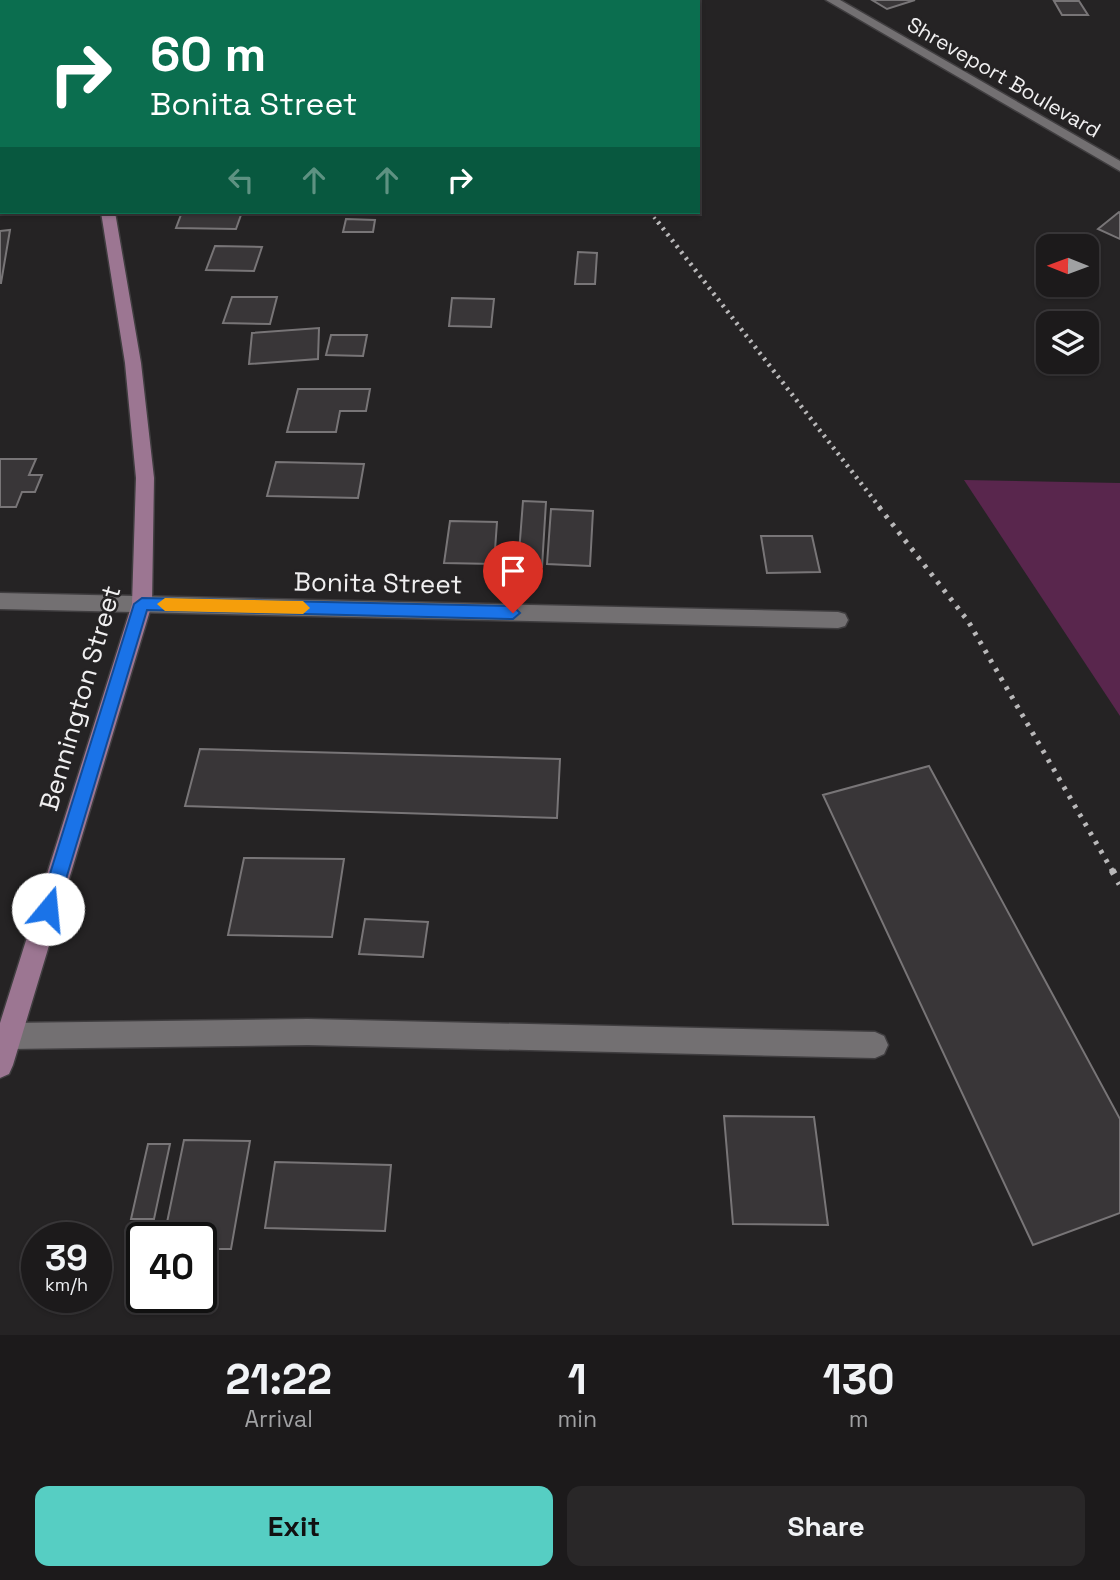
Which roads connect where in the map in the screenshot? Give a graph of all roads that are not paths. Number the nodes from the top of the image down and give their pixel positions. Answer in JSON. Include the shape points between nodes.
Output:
{"nodes":[{"id":1,"x":832,"y":0,"type":"edge"},
{"id":2,"x":1120,"y":167,"type":"edge"},
{"id":3,"x":108,"y":214,"type":"edge"},
{"id":4,"x":0,"y":601,"type":"edge"},
{"id":5,"x":142,"y":604,"type":"junction"},
{"id":6,"x":838,"y":620,"type":"dead end"},
{"id":7,"x":9,"y":1036,"type":"junction"},
{"id":8,"x":875,"y":1045,"type":"dead end"},
{"id":9,"x":0,"y":1065,"type":"edge"}],
"edges":[{"from":1,"to":2,"type":"street","name":"Shreveport Boulevard"},
{"from":3,"to":5,"type":"street","name":"Bennington Street","via":[[133,363],[145,478]]},
{"from":4,"to":5,"type":"street","name":"Bonita Street"},
{"from":5,"to":6,"type":"street","name":"Bonita Street"},
{"from":5,"to":7,"type":"street","name":"Bennington Street"},
{"from":7,"to":8,"type":"street","via":[[308,1032]]},
{"from":7,"to":9,"type":"street","name":"Bennington Street"}]}
